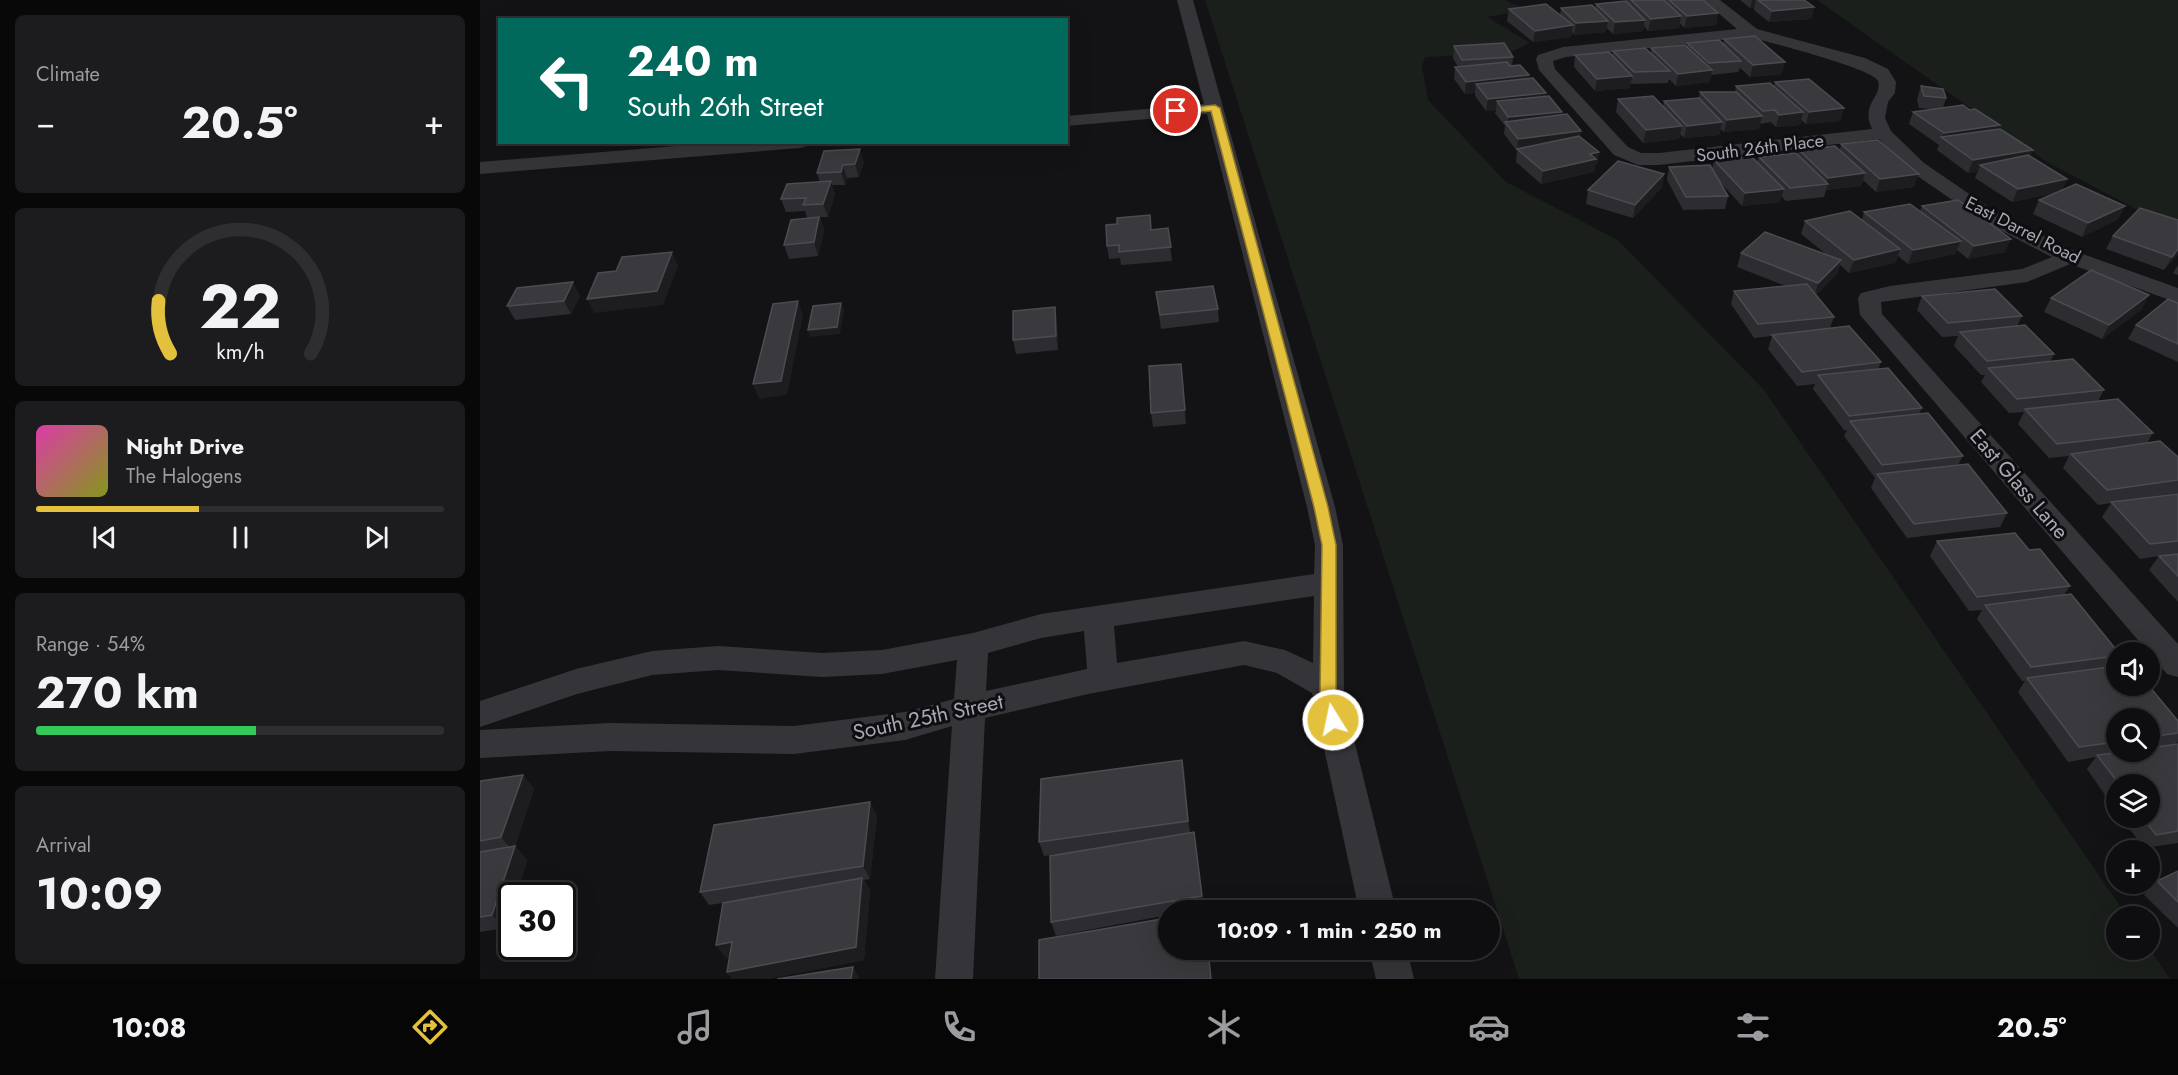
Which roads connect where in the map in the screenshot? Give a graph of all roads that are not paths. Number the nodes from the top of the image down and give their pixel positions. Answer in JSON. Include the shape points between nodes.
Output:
{"nodes":[{"id":1,"x":1185,"y":0,"type":"edge"},
{"id":2,"x":1711,"y":0,"type":"edge"},
{"id":3,"x":1751,"y":32,"type":"junction"},
{"id":4,"x":1824,"y":54,"type":"junction"},
{"id":5,"x":1868,"y":90,"type":"junction"},
{"id":6,"x":1215,"y":108,"type":"junction"},
{"id":7,"x":1068,"y":121,"type":"edge"},
{"id":8,"x":1883,"y":133,"type":"junction"},
{"id":9,"x":775,"y":144,"type":"edge"},
{"id":10,"x":480,"y":168,"type":"edge"},
{"id":11,"x":2069,"y":256,"type":"junction"},
{"id":12,"x":2178,"y":296,"type":"edge"},
{"id":13,"x":1329,"y":583,"type":"junction"},
{"id":14,"x":1098,"y":618,"type":"junction"},
{"id":15,"x":973,"y":645,"type":"junction"},
{"id":16,"x":2178,"y":665,"type":"edge"},
{"id":17,"x":1103,"y":678,"type":"junction"},
{"id":18,"x":1328,"y":687,"type":"junction"},
{"id":19,"x":970,"y":708,"type":"junction"},
{"id":20,"x":480,"y":714,"type":"edge"},
{"id":21,"x":480,"y":744,"type":"edge"},
{"id":22,"x":1376,"y":900,"type":"edge"},
{"id":23,"x":1390,"y":960,"type":"edge"},
{"id":24,"x":954,"y":979,"type":"edge"},
{"id":25,"x":1395,"y":979,"type":"edge"}],
"edges":[{"from":1,"to":6,"type":"street"},
{"from":2,"to":3,"type":"street"},
{"from":3,"to":4,"type":"street"},
{"from":3,"to":8,"type":"street","name":"South 26th Place","via":[[1563,52],[1544,59],[1547,70],[1621,151],[1638,159]]},
{"from":4,"to":5,"type":"street"},
{"from":4,"to":5,"type":"street","via":[[1859,62],[1882,73],[1887,82],[1886,93]]},
{"from":5,"to":8,"type":"street"},
{"from":6,"to":7,"type":"street"},
{"from":6,"to":13,"type":"street","via":[[1321,507],[1329,545]]},
{"from":8,"to":11,"type":"street","name":"East Darrel Road","via":[[1917,167],[1948,190],[1993,219]]},
{"from":9,"to":10,"type":"street"},
{"from":11,"to":12,"type":"street","name":"East Darrel Road"},
{"from":11,"to":16,"type":"street","name":"East Glass Lane","via":[[2028,275],[1869,298],[1871,315]]},
{"from":13,"to":14,"type":"street"},
{"from":13,"to":18,"type":"street"},
{"from":14,"to":15,"type":"street","via":[[1041,626]]},
{"from":14,"to":17,"type":"street"},
{"from":15,"to":19,"type":"street"},
{"from":15,"to":20,"type":"street","via":[[882,662],[822,665],[718,658],[652,663],[576,682]]},
{"from":17,"to":18,"type":"street","name":"South 25th Street","via":[[1244,652],[1285,662]]},
{"from":17,"to":19,"type":"street","name":"South 25th Street"},
{"from":18,"to":22,"type":"street"},
{"from":19,"to":21,"type":"street","name":"South 25th Street","via":[[905,726],[794,740],[610,737]]},
{"from":19,"to":24,"type":"street"},
{"from":23,"to":25,"type":"street"}]}
